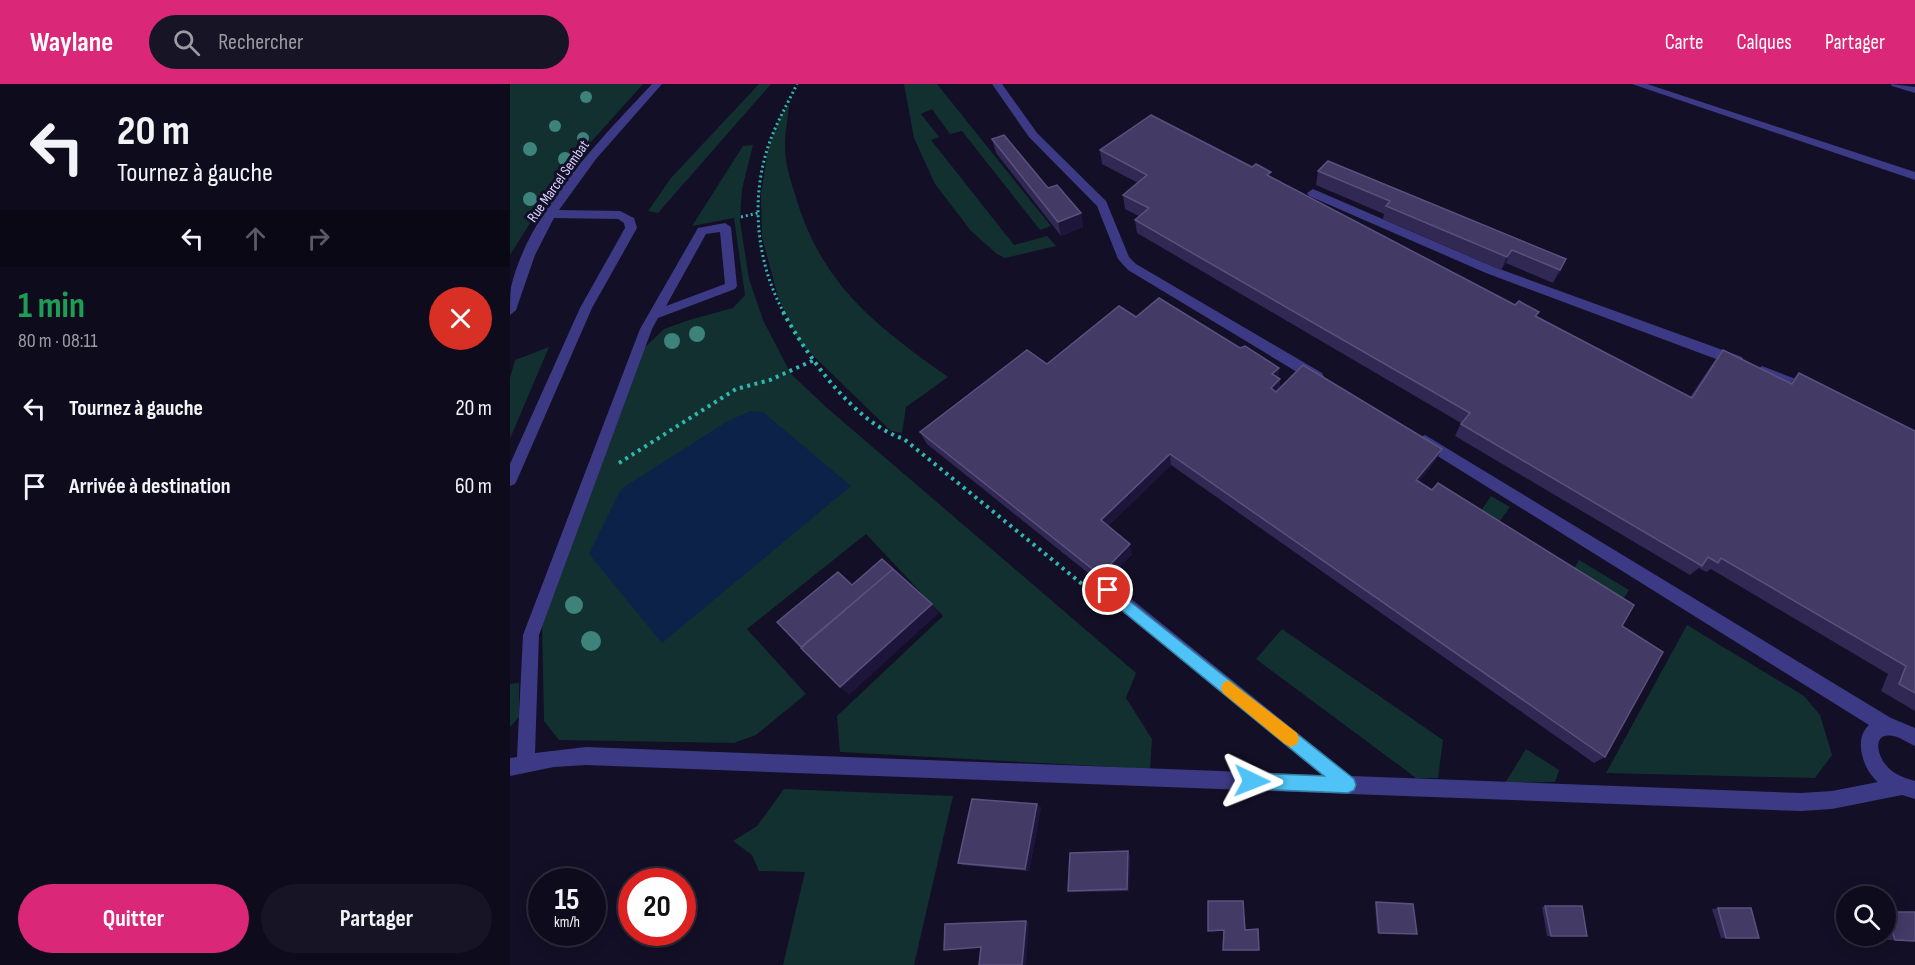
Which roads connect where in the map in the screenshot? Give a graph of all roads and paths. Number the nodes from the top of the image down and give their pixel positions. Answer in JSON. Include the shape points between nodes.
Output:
{"nodes":[{"id":1,"x":657,"y":84,"type":"edge"},
{"id":2,"x":797,"y":84,"type":"edge"},
{"id":3,"x":1636,"y":84,"type":"edge"},
{"id":4,"x":1896,"y":84,"type":"edge"},
{"id":5,"x":1002,"y":85,"type":"edge"},
{"id":6,"x":1915,"y":90,"type":"edge"},
{"id":7,"x":1915,"y":176,"type":"edge"},
{"id":8,"x":1313,"y":193,"type":"dead end"},
{"id":9,"x":551,"y":214,"type":"junction"},
{"id":10,"x":510,"y":310,"type":"edge"},
{"id":11,"x":654,"y":315,"type":"junction"},
{"id":12,"x":814,"y":360,"type":"junction"},
{"id":13,"x":1330,"y":385,"type":"edge"},
{"id":14,"x":1821,"y":395,"type":"edge"},
{"id":15,"x":1411,"y":433,"type":"edge"},
{"id":16,"x":510,"y":480,"type":"edge"},
{"id":17,"x":588,"y":483,"type":"junction"},
{"id":18,"x":1108,"y":590,"type":"joint"},
{"id":19,"x":1887,"y":726,"type":"junction"},
{"id":20,"x":1915,"y":737,"type":"edge"},
{"id":21,"x":518,"y":765,"type":"edge"},
{"id":22,"x":1348,"y":785,"type":"junction"},
{"id":23,"x":1908,"y":788,"type":"edge"}],
"edges":[{"from":1,"to":9,"type":"street","name":"Rue Marcel Sembat","via":[[594,154]]},
{"from":2,"to":12,"type":"path","via":[[767,152],[758,213],[761,249],[771,284],[790,328]]},
{"from":3,"to":7,"type":"street"},
{"from":4,"to":6,"type":"street"},
{"from":5,"to":13,"type":"street","via":[[1033,135],[1102,204],[1124,259],[1132,267]]},
{"from":8,"to":14,"type":"street","via":[[1490,270]]},
{"from":9,"to":10,"type":"street","name":"Rue Marcel Sembat","via":[[528,256]]},
{"from":9,"to":16,"type":"street","via":[[620,215],[630,221],[632,228],[589,301]]},
{"from":11,"to":11,"type":"street","via":[[702,231],[725,227],[731,286]]},
{"from":11,"to":17,"type":"street"},
{"from":12,"to":17,"type":"path","via":[[770,380],[736,388]]},
{"from":12,"to":18,"type":"path","via":[[846,397],[884,430],[904,439],[1090,590]]},
{"from":15,"to":19,"type":"street"},
{"from":17,"to":21,"type":"street","via":[[531,635]]},
{"from":18,"to":22,"type":"street"},
{"from":19,"to":20,"type":"street"},
{"from":19,"to":23,"type":"street","via":[[1869,736],[1868,754],[1881,773]]},
{"from":21,"to":22,"type":"street","via":[[586,756]]},
{"from":22,"to":23,"type":"street","via":[[1801,802]]}]}
